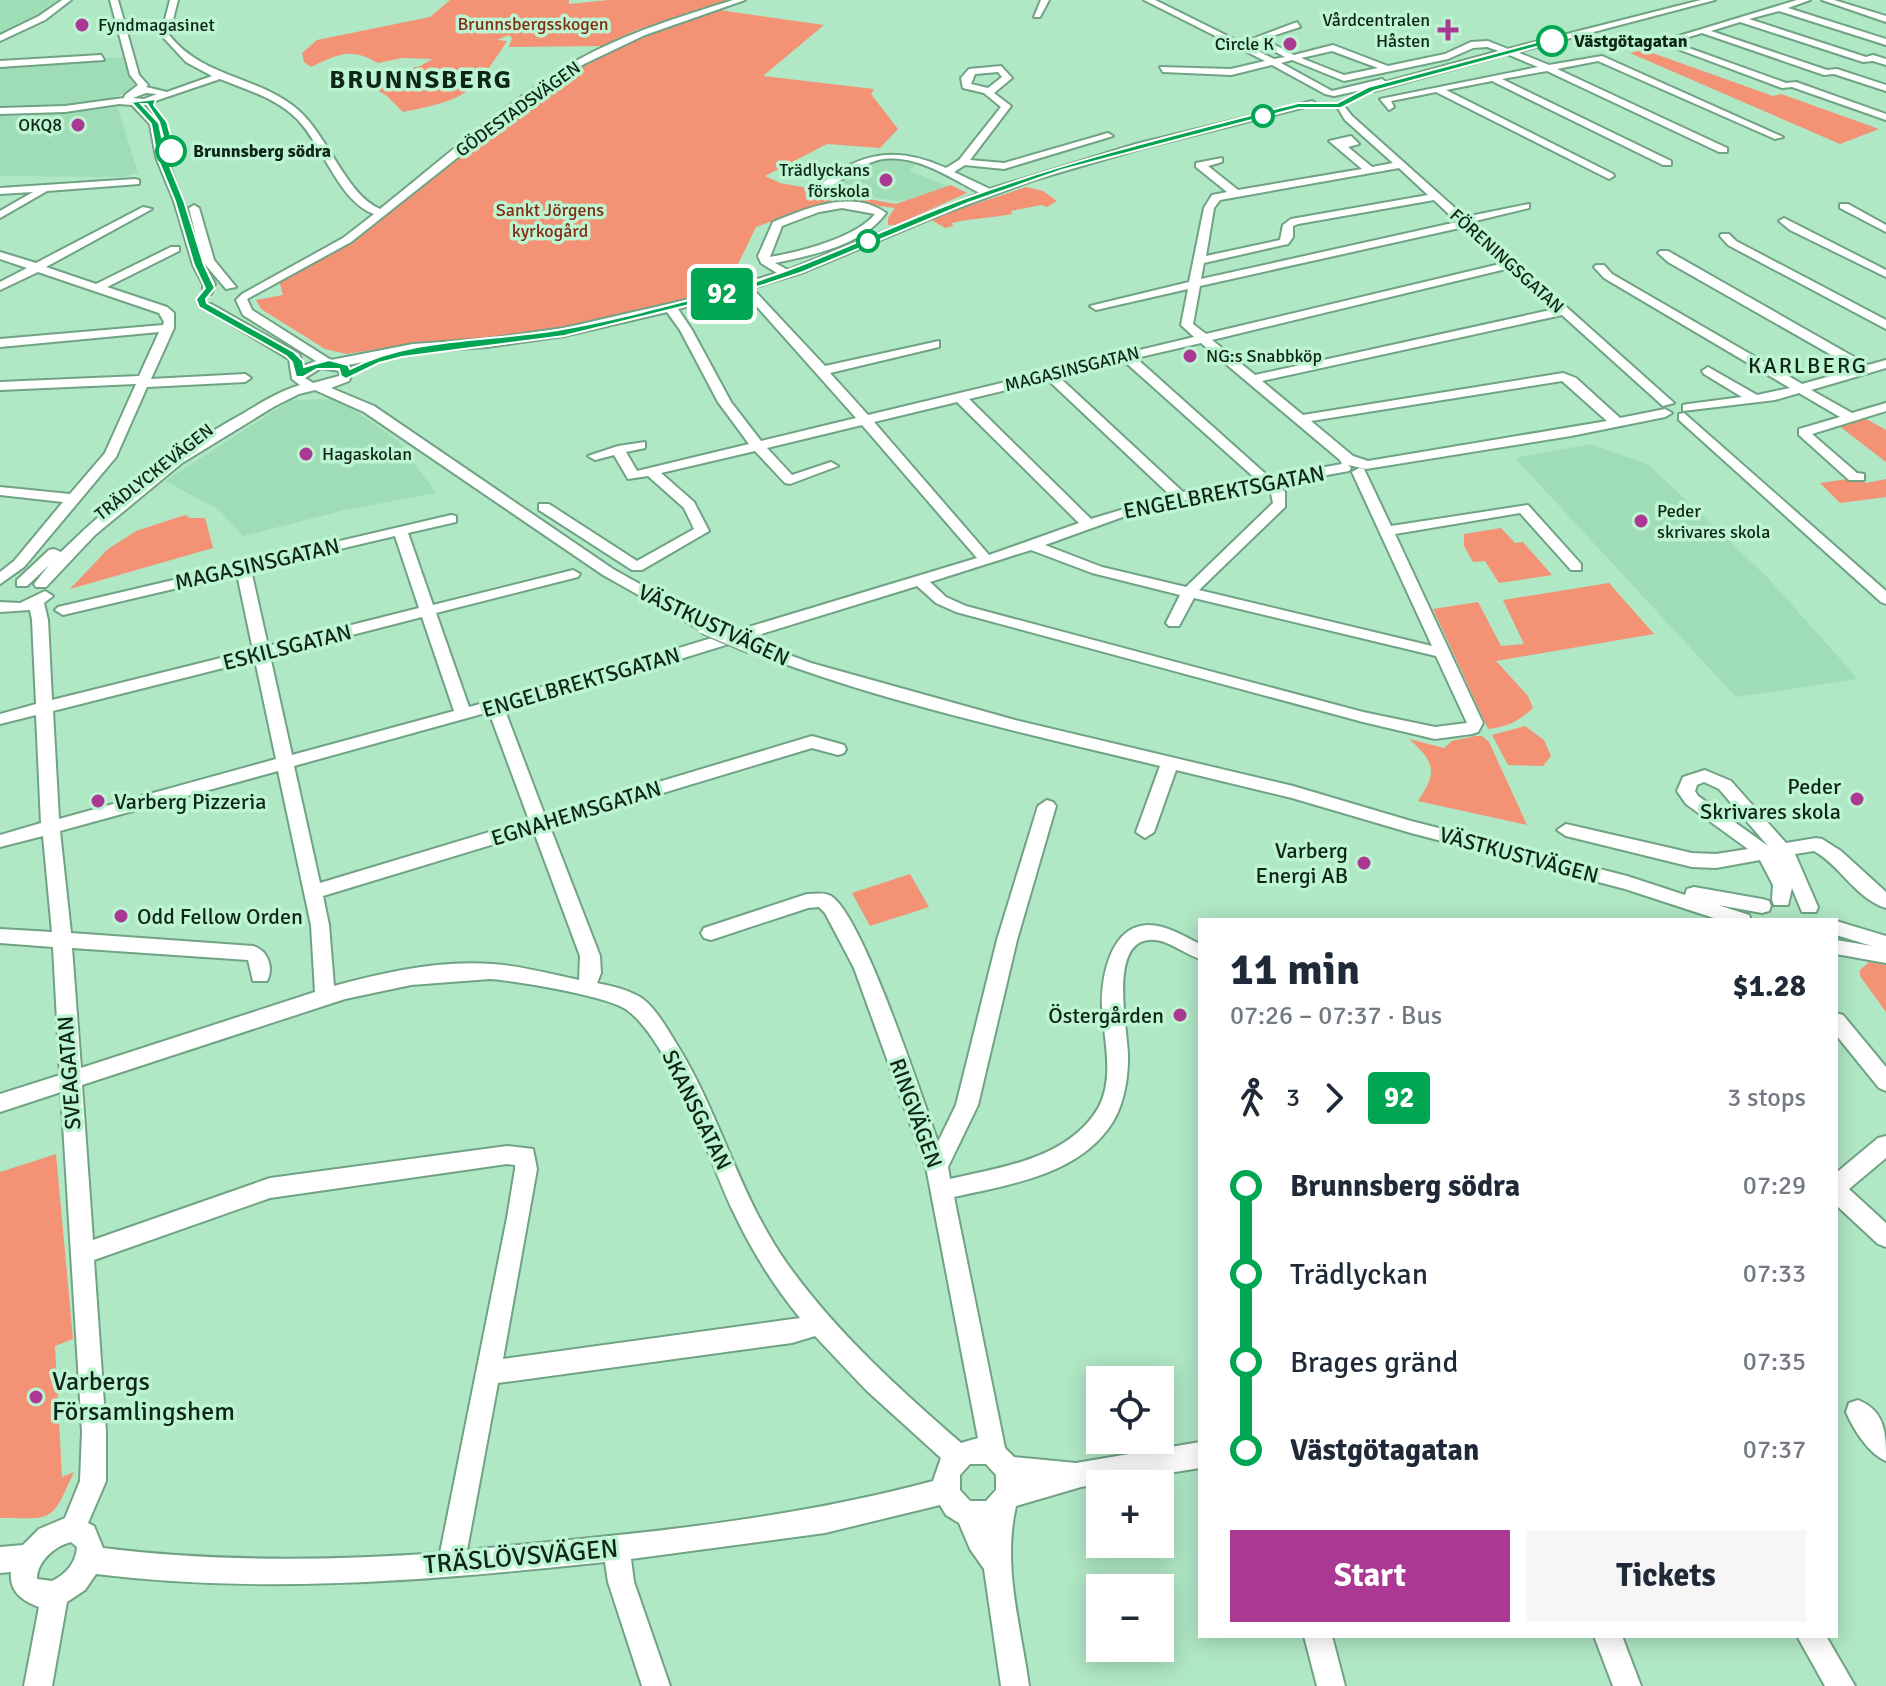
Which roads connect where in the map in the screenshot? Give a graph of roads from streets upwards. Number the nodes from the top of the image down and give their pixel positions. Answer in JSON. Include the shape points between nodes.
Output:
{"nodes":[{"id":1,"x":67,"y":0,"type":"edge"},
{"id":2,"x":114,"y":0,"type":"edge"},
{"id":3,"x":123,"y":0,"type":"edge"},
{"id":4,"x":174,"y":0,"type":"edge"},
{"id":5,"x":741,"y":0,"type":"edge"},
{"id":6,"x":1045,"y":0,"type":"edge"},
{"id":7,"x":1166,"y":0,"type":"edge"},
{"id":8,"x":1669,"y":0,"type":"edge"},
{"id":9,"x":1711,"y":0,"type":"edge"},
{"id":10,"x":1806,"y":0,"type":"edge"},
{"id":11,"x":1826,"y":0,"type":"edge"},
{"id":12,"x":1151,"y":1,"type":"edge"},
{"id":13,"x":1686,"y":6,"type":"junction"},
{"id":14,"x":1779,"y":8,"type":"junction"},
{"id":15,"x":1700,"y":11,"type":"dead end"},
{"id":16,"x":1037,"y":15,"type":"dead end"},
{"id":17,"x":1713,"y":15,"type":"dead end"},
{"id":18,"x":1886,"y":19,"type":"edge"},
{"id":19,"x":1735,"y":20,"type":"junction"},
{"id":20,"x":1297,"y":25,"type":"dead end"},
{"id":21,"x":1700,"y":30,"type":"junction"},
{"id":22,"x":0,"y":38,"type":"edge"},
{"id":23,"x":1886,"y":42,"type":"edge"},
{"id":24,"x":1510,"y":51,"type":"junction"},
{"id":25,"x":101,"y":58,"type":"dead end"},
{"id":26,"x":1292,"y":58,"type":"junction"},
{"id":27,"x":1275,"y":62,"type":"junction"},
{"id":28,"x":1886,"y":62,"type":"edge"},
{"id":29,"x":0,"y":64,"type":"edge"},
{"id":30,"x":1452,"y":66,"type":"junction"},
{"id":31,"x":1546,"y":67,"type":"junction"},
{"id":32,"x":1163,"y":69,"type":"dead end"},
{"id":33,"x":1388,"y":69,"type":"junction"},
{"id":34,"x":221,"y":76,"type":"junction"},
{"id":35,"x":1297,"y":76,"type":"junction"},
{"id":36,"x":1492,"y":78,"type":"junction"},
{"id":37,"x":1886,"y":88,"type":"edge"},
{"id":38,"x":1437,"y":89,"type":"junction"},
{"id":39,"x":989,"y":91,"type":"dead end"},
{"id":40,"x":1331,"y":92,"type":"junction"},
{"id":41,"x":157,"y":95,"type":"junction"},
{"id":42,"x":134,"y":97,"type":"junction"},
{"id":43,"x":1324,"y":104,"type":"junction"},
{"id":44,"x":1389,"y":107,"type":"dead end"},
{"id":45,"x":0,"y":109,"type":"edge"},
{"id":46,"x":1886,"y":117,"type":"edge"},
{"id":47,"x":1108,"y":136,"type":"dead end"},
{"id":48,"x":1778,"y":137,"type":"dead end"},
{"id":49,"x":1343,"y":145,"type":"dead end"},
{"id":50,"x":1723,"y":150,"type":"dead end"},
{"id":51,"x":1217,"y":159,"type":"dead end"},
{"id":52,"x":963,"y":162,"type":"junction"},
{"id":53,"x":1667,"y":163,"type":"dead end"},
{"id":54,"x":1401,"y":165,"type":"junction"},
{"id":55,"x":1370,"y":170,"type":"junction"},
{"id":56,"x":945,"y":173,"type":"junction"},
{"id":57,"x":1609,"y":176,"type":"dead end"},
{"id":58,"x":135,"y":182,"type":"dead end"},
{"id":59,"x":824,"y":186,"type":"dead end"},
{"id":60,"x":44,"y":189,"type":"junction"},
{"id":61,"x":0,"y":191,"type":"edge"},
{"id":62,"x":987,"y":192,"type":"junction"},
{"id":63,"x":1234,"y":192,"type":"junction"},
{"id":64,"x":1436,"y":197,"type":"junction"},
{"id":65,"x":1525,"y":206,"type":"dead end"},
{"id":66,"x":1844,"y":206,"type":"dead end"},
{"id":67,"x":147,"y":209,"type":"dead end"},
{"id":68,"x":383,"y":213,"type":"junction"},
{"id":69,"x":0,"y":215,"type":"edge"},
{"id":70,"x":1784,"y":221,"type":"dead end"},
{"id":71,"x":1464,"y":222,"type":"junction"},
{"id":72,"x":1886,"y":229,"type":"edge"},
{"id":73,"x":1725,"y":236,"type":"dead end"},
{"id":74,"x":175,"y":249,"type":"dead end"},
{"id":75,"x":1664,"y":253,"type":"dead end"},
{"id":76,"x":0,"y":255,"type":"edge"},
{"id":77,"x":765,"y":261,"type":"junction"},
{"id":78,"x":1199,"y":261,"type":"junction"},
{"id":79,"x":1512,"y":264,"type":"junction"},
{"id":80,"x":1600,"y":267,"type":"dead end"},
{"id":81,"x":37,"y":268,"type":"junction"},
{"id":82,"x":786,"y":274,"type":"junction"},
{"id":83,"x":1886,"y":274,"type":"edge"},
{"id":84,"x":273,"y":278,"type":"junction"},
{"id":85,"x":1195,"y":283,"type":"junction"},
{"id":86,"x":0,"y":287,"type":"edge"},
{"id":87,"x":232,"y":287,"type":"junction"},
{"id":88,"x":96,"y":288,"type":"junction"},
{"id":89,"x":749,"y":291,"type":"dead end"},
{"id":90,"x":207,"y":292,"type":"junction"},
{"id":91,"x":244,"y":298,"type":"junction"},
{"id":92,"x":207,"y":306,"type":"junction"},
{"id":93,"x":1096,"y":306,"type":"dead end"},
{"id":94,"x":670,"y":308,"type":"junction"},
{"id":95,"x":1562,"y":311,"type":"junction"},
{"id":96,"x":169,"y":325,"type":"junction"},
{"id":97,"x":1886,"y":325,"type":"edge"},
{"id":98,"x":1200,"y":339,"type":"junction"},
{"id":99,"x":0,"y":343,"type":"edge"},
{"id":100,"x":935,"y":344,"type":"dead end"},
{"id":101,"x":447,"y":346,"type":"junction"},
{"id":102,"x":1126,"y":356,"type":"junction"},
{"id":103,"x":333,"y":364,"type":"junction"},
{"id":104,"x":1886,"y":364,"type":"edge"},
{"id":105,"x":1867,"y":370,"type":"junction"},
{"id":106,"x":821,"y":371,"type":"junction"},
{"id":107,"x":1708,"y":371,"type":"dead end"},
{"id":108,"x":1050,"y":375,"type":"junction"},
{"id":109,"x":299,"y":376,"type":"junction"},
{"id":110,"x":346,"y":377,"type":"junction"},
{"id":111,"x":245,"y":378,"type":"dead end"},
{"id":112,"x":1252,"y":380,"type":"junction"},
{"id":113,"x":143,"y":383,"type":"junction"},
{"id":114,"x":315,"y":387,"type":"junction"},
{"id":115,"x":1801,"y":389,"type":"junction"},
{"id":116,"x":1,"y":390,"type":"edge"},
{"id":117,"x":960,"y":397,"type":"junction"},
{"id":118,"x":1755,"y":399,"type":"junction"},
{"id":119,"x":1886,"y":407,"type":"edge"},
{"id":120,"x":1666,"y":408,"type":"junction"},
{"id":121,"x":1686,"y":413,"type":"junction"},
{"id":122,"x":1849,"y":417,"type":"junction"},
{"id":123,"x":1301,"y":419,"type":"junction"},
{"id":124,"x":864,"y":420,"type":"junction"},
{"id":125,"x":1617,"y":423,"type":"junction"},
{"id":126,"x":640,"y":445,"type":"dead end"},
{"id":127,"x":755,"y":447,"type":"junction"},
{"id":128,"x":618,"y":450,"type":"junction"},
{"id":129,"x":595,"y":456,"type":"dead end"},
{"id":130,"x":443,"y":459,"type":"junction"},
{"id":131,"x":831,"y":466,"type":"dead end"},
{"id":132,"x":1354,"y":466,"type":"junction"},
{"id":133,"x":651,"y":472,"type":"junction"},
{"id":134,"x":1859,"y":477,"type":"dead end"},
{"id":135,"x":1270,"y":482,"type":"junction"},
{"id":136,"x":0,"y":491,"type":"edge"},
{"id":137,"x":1180,"y":497,"type":"junction"},
{"id":138,"x":73,"y":499,"type":"junction"},
{"id":139,"x":544,"y":507,"type":"dead end"},
{"id":140,"x":451,"y":519,"type":"dead end"},
{"id":141,"x":1088,"y":524,"type":"junction"},
{"id":142,"x":400,"y":530,"type":"junction"},
{"id":143,"x":1386,"y":531,"type":"junction"},
{"id":144,"x":1033,"y":546,"type":"junction"},
{"id":145,"x":986,"y":560,"type":"junction"},
{"id":146,"x":1576,"y":567,"type":"dead end"},
{"id":147,"x":243,"y":568,"type":"junction"},
{"id":148,"x":573,"y":574,"type":"dead end"},
{"id":149,"x":0,"y":580,"type":"edge"},
{"id":150,"x":920,"y":581,"type":"junction"},
{"id":151,"x":22,"y":583,"type":"junction"},
{"id":152,"x":41,"y":584,"type":"junction"},
{"id":153,"x":1189,"y":592,"type":"junction"},
{"id":154,"x":1883,"y":592,"type":"edge"},
{"id":155,"x":0,"y":594,"type":"edge"},
{"id":156,"x":0,"y":607,"type":"edge"},
{"id":157,"x":37,"y":609,"type":"junction"},
{"id":158,"x":63,"y":610,"type":"dead end"},
{"id":159,"x":428,"y":611,"type":"junction"},
{"id":160,"x":1174,"y":623,"type":"dead end"},
{"id":161,"x":1441,"y":651,"type":"junction"},
{"id":162,"x":262,"y":653,"type":"junction"},
{"id":163,"x":495,"y":707,"type":"junction"},
{"id":164,"x":44,"y":708,"type":"junction"},
{"id":165,"x":464,"y":715,"type":"junction"},
{"id":166,"x":0,"y":719,"type":"edge"},
{"id":167,"x":838,"y":749,"type":"dead end"},
{"id":168,"x":286,"y":763,"type":"junction"},
{"id":169,"x":1168,"y":765,"type":"junction"},
{"id":170,"x":1047,"y":806,"type":"dead end"},
{"id":171,"x":540,"y":824,"type":"junction"},
{"id":172,"x":51,"y":828,"type":"junction"},
{"id":173,"x":1566,"y":830,"type":"dead end"},
{"id":174,"x":1145,"y":832,"type":"dead end"},
{"id":175,"x":0,"y":841,"type":"edge"},
{"id":176,"x":1771,"y":850,"type":"junction"},
{"id":177,"x":1627,"y":883,"type":"junction"},
{"id":178,"x":313,"y":892,"type":"junction"},
{"id":179,"x":1781,"y":900,"type":"junction"},
{"id":180,"x":1886,"y":901,"type":"edge"},
{"id":181,"x":1809,"y":907,"type":"junction"},
{"id":182,"x":1760,"y":913,"type":"edge"},
{"id":183,"x":1736,"y":918,"type":"edge"},
{"id":184,"x":1823,"y":918,"type":"edge"},
{"id":185,"x":1838,"y":929,"type":"edge"},
{"id":186,"x":711,"y":933,"type":"dead end"},
{"id":187,"x":0,"y":936,"type":"edge"},
{"id":188,"x":62,"y":939,"type":"junction"},
{"id":189,"x":1886,"y":943,"type":"edge"},
{"id":190,"x":1838,"y":947,"type":"edge"},
{"id":191,"x":1198,"y":951,"type":"edge"},
{"id":192,"x":1886,"y":956,"type":"edge"},
{"id":193,"x":260,"y":976,"type":"dead end"},
{"id":194,"x":585,"y":989,"type":"junction"},
{"id":195,"x":325,"y":996,"type":"junction"},
{"id":196,"x":1838,"y":1023,"type":"edge"},
{"id":197,"x":69,"y":1082,"type":"junction"},
{"id":198,"x":1886,"y":1082,"type":"edge"},
{"id":199,"x":0,"y":1103,"type":"edge"},
{"id":200,"x":1886,"y":1145,"type":"edge"},
{"id":201,"x":937,"y":1167,"type":"junction"},
{"id":202,"x":1838,"y":1186,"type":"edge"},
{"id":203,"x":943,"y":1190,"type":"junction"},
{"id":204,"x":1838,"y":1190,"type":"edge"},
{"id":205,"x":1886,"y":1237,"type":"edge"},
{"id":206,"x":81,"y":1254,"type":"junction"},
{"id":207,"x":817,"y":1324,"type":"junction"},
{"id":208,"x":488,"y":1373,"type":"junction"},
{"id":209,"x":1858,"y":1412,"type":"dead end"},
{"id":210,"x":1886,"y":1448,"type":"edge"},
{"id":211,"x":1198,"y":1455,"type":"edge"},
{"id":212,"x":959,"y":1457,"type":"junction"},
{"id":213,"x":1000,"y":1462,"type":"junction"},
{"id":214,"x":1081,"y":1474,"type":"junction"},
{"id":215,"x":947,"y":1490,"type":"junction"},
{"id":216,"x":1005,"y":1500,"type":"junction"},
{"id":217,"x":968,"y":1513,"type":"junction"},
{"id":218,"x":73,"y":1529,"type":"junction"},
{"id":219,"x":616,"y":1548,"type":"junction"},
{"id":220,"x":28,"y":1558,"type":"junction"},
{"id":221,"x":0,"y":1560,"type":"edge"},
{"id":222,"x":90,"y":1560,"type":"junction"},
{"id":223,"x":996,"y":1563,"type":"junction"},
{"id":224,"x":451,"y":1565,"type":"junction"},
{"id":225,"x":55,"y":1593,"type":"junction"},
{"id":226,"x":1319,"y":1638,"type":"edge"},
{"id":227,"x":1609,"y":1638,"type":"edge"},
{"id":228,"x":1812,"y":1638,"type":"edge"},
{"id":229,"x":38,"y":1686,"type":"edge"},
{"id":230,"x":656,"y":1686,"type":"edge"},
{"id":231,"x":1015,"y":1686,"type":"edge"},
{"id":232,"x":1331,"y":1686,"type":"edge"},
{"id":233,"x":1627,"y":1686,"type":"edge"},
{"id":234,"x":1841,"y":1686,"type":"edge"}],
"edges":[{"from":1,"to":22,"type":"street"},
{"from":2,"to":42,"type":"street","via":[[135,75],[143,85]]},
{"from":3,"to":41,"type":"street","via":[[144,76]]},
{"from":4,"to":34,"type":"street","via":[[165,35],[173,49]]},
{"from":5,"to":68,"type":"street","name":"GÖDESTADSVÄGEN","via":[[642,33],[581,62]]},
{"from":6,"to":16,"type":"street"},
{"from":7,"to":12,"type":"street"},
{"from":8,"to":13,"type":"street"},
{"from":9,"to":13,"type":"street"},
{"from":10,"to":14,"type":"street"},
{"from":11,"to":18,"type":"street"},
{"from":12,"to":27,"type":"street"},
{"from":13,"to":15,"type":"street"},
{"from":13,"to":24,"type":"street"},
{"from":14,"to":19,"type":"street"},
{"from":14,"to":23,"type":"street"},
{"from":17,"to":19,"type":"street"},
{"from":19,"to":21,"type":"street"},
{"from":19,"to":28,"type":"street"},
{"from":20,"to":26,"type":"street","via":[[1256,37]]},
{"from":21,"to":37,"type":"street"},
{"from":21,"to":46,"type":"street","via":[[1663,42]]},
{"from":24,"to":30,"type":"street"},
{"from":24,"to":31,"type":"street"},
{"from":24,"to":33,"type":"street","via":[[1477,44]]},
{"from":25,"to":29,"type":"street"},
{"from":26,"to":27,"type":"street"},
{"from":26,"to":33,"type":"street","via":[[1341,78]]},
{"from":26,"to":33,"type":"street","via":[[1336,48]]},
{"from":27,"to":32,"type":"street","via":[[1227,72]]},
{"from":27,"to":35,"type":"street"},
{"from":30,"to":40,"type":"street"},
{"from":30,"to":43,"type":"street"},
{"from":31,"to":36,"type":"street"},
{"from":31,"to":48,"type":"street","via":[[1599,58]]},
{"from":31,"to":50,"type":"street"},
{"from":34,"to":41,"type":"street"},
{"from":34,"to":68,"type":"street","via":[[296,113],[363,206]]},
{"from":35,"to":40,"type":"street"},
{"from":35,"to":43,"type":"street","name":"FÖRENINGSGATAN"},
{"from":36,"to":38,"type":"street"},
{"from":36,"to":53,"type":"street"},
{"from":38,"to":44,"type":"street","via":[[1385,99]]},
{"from":38,"to":57,"type":"street"},
{"from":39,"to":52,"type":"street","via":[[1006,106]]},
{"from":40,"to":43,"type":"street"},
{"from":40,"to":43,"type":"street"},
{"from":41,"to":42,"type":"street"},
{"from":41,"to":87,"type":"street","via":[[150,105],[163,122],[199,223],[205,257],[216,276]]},
{"from":42,"to":45,"type":"street","via":[[65,109]]},
{"from":42,"to":90,"type":"street","via":[[155,123],[161,157],[209,284]]},
{"from":43,"to":54,"type":"street","name":"FÖRENINGSGATAN"},
{"from":43,"to":62,"type":"street","via":[[1097,157]]},
{"from":47,"to":52,"type":"street","via":[[1008,165]]},
{"from":49,"to":55,"type":"street"},
{"from":51,"to":63,"type":"street","via":[[1201,163]]},
{"from":52,"to":56,"type":"street"},
{"from":54,"to":55,"type":"street"},
{"from":54,"to":64,"type":"street","name":"FÖRENINGSGATAN"},
{"from":55,"to":63,"type":"street"},
{"from":56,"to":59,"type":"street","via":[[875,155]]},
{"from":56,"to":62,"type":"street"},
{"from":58,"to":60,"type":"street"},
{"from":60,"to":61,"type":"street"},
{"from":60,"to":69,"type":"street"},
{"from":62,"to":82,"type":"street"},
{"from":63,"to":78,"type":"street","via":[[1212,200]]},
{"from":64,"to":71,"type":"street","name":"FÖRENINGSGATAN"},
{"from":64,"to":78,"type":"street","via":[[1295,221],[1288,225],[1284,242]]},
{"from":65,"to":71,"type":"street"},
{"from":66,"to":72,"type":"street"},
{"from":67,"to":81,"type":"street"},
{"from":68,"to":84,"type":"street","name":"GÖDESTADSVÄGEN","via":[[333,248]]},
{"from":70,"to":83,"type":"street"},
{"from":71,"to":79,"type":"street","name":"FÖRENINGSGATAN"},
{"from":71,"to":85,"type":"street"},
{"from":73,"to":97,"type":"street"},
{"from":74,"to":88,"type":"street"},
{"from":75,"to":105,"type":"street"},
{"from":76,"to":81,"type":"street"},
{"from":77,"to":77,"type":"street","via":[[774,229],[784,221],[831,205],[881,213],[869,227],[798,255]]},
{"from":77,"to":82,"type":"street"},
{"from":78,"to":85,"type":"street"},
{"from":79,"to":95,"type":"street","name":"FÖRENINGSGATAN"},
{"from":79,"to":98,"type":"street","name":"MAGASINSGATAN"},
{"from":80,"to":115,"type":"street"},
{"from":81,"to":86,"type":"street"},
{"from":81,"to":88,"type":"street"},
{"from":82,"to":94,"type":"street"},
{"from":84,"to":87,"type":"street","name":"GÖDESTADSVÄGEN"},
{"from":84,"to":91,"type":"street","name":"GÖDESTADSVÄGEN"},
{"from":85,"to":93,"type":"street"},
{"from":85,"to":98,"type":"street","via":[[1187,325]]},
{"from":87,"to":90,"type":"street","name":"GÖDESTADSVÄGEN"},
{"from":87,"to":91,"type":"street","via":[[244,290]]},
{"from":88,"to":96,"type":"street","via":[[163,310]]},
{"from":89,"to":106,"type":"street"},
{"from":90,"to":92,"type":"street","via":[[200,302]]},
{"from":91,"to":92,"type":"street","via":[[225,307]]},
{"from":91,"to":103,"type":"street","via":[[247,312]]},
{"from":92,"to":109,"type":"street","via":[[295,357]]},
{"from":94,"to":101,"type":"street","via":[[564,332]]},
{"from":94,"to":127,"type":"street"},
{"from":95,"to":112,"type":"street"},
{"from":95,"to":120,"type":"street","name":"FÖRENINGSGATAN"},
{"from":96,"to":99,"type":"street"},
{"from":96,"to":113,"type":"street"},
{"from":98,"to":102,"type":"street","name":"MAGASINSGATAN"},
{"from":98,"to":112,"type":"street"},
{"from":100,"to":106,"type":"street"},
{"from":101,"to":103,"type":"street"},
{"from":101,"to":110,"type":"street","via":[[384,358]]},
{"from":102,"to":108,"type":"street","name":"MAGASINSGATAN"},
{"from":102,"to":135,"type":"street"},
{"from":103,"to":109,"type":"street","name":"TRÄDLYCKEVÄGEN","via":[[314,366]]},
{"from":103,"to":110,"type":"street","name":"VÄSTKUSTVÄGEN","via":[[346,369]]},
{"from":104,"to":105,"type":"street"},
{"from":105,"to":115,"type":"street"},
{"from":106,"to":124,"type":"street"},
{"from":107,"to":118,"type":"street"},
{"from":108,"to":117,"type":"street","name":"MAGASINSGATAN"},
{"from":108,"to":137,"type":"street"},
{"from":109,"to":114,"type":"street","name":"VÄSTKUSTVÄGEN","via":[[300,384]]},
{"from":109,"to":151,"type":"street","name":"TRÄDLYCKEVÄGEN","via":[[176,451]]},
{"from":110,"to":114,"type":"street","name":"TRÄDLYCKEVÄGEN"},
{"from":110,"to":130,"type":"street","name":"VÄSTKUSTVÄGEN","via":[[350,387],[392,414]]},
{"from":111,"to":113,"type":"street"},
{"from":112,"to":123,"type":"street"},
{"from":113,"to":116,"type":"street"},
{"from":113,"to":138,"type":"street","via":[[111,454]]},
{"from":114,"to":130,"type":"street","name":"VÄSTKUSTVÄGEN","via":[[369,409]]},
{"from":114,"to":152,"type":"street","name":"TRÄDLYCKEVÄGEN","via":[[281,397],[189,453],[65,555]]},
{"from":115,"to":118,"type":"street"},
{"from":115,"to":122,"type":"street"},
{"from":117,"to":124,"type":"street","name":"MAGASINSGATAN"},
{"from":117,"to":141,"type":"street"},
{"from":118,"to":121,"type":"street"},
{"from":119,"to":122,"type":"street"},
{"from":120,"to":121,"type":"street","name":"FÖRENINGSGATAN"},
{"from":120,"to":125,"type":"street","name":"ENGELBREKTSGATAN"},
{"from":121,"to":154,"type":"street","name":"FÖRENINGSGATAN"},
{"from":122,"to":134,"type":"street","via":[[1804,432]]},
{"from":123,"to":125,"type":"street","via":[[1563,377]]},
{"from":123,"to":132,"type":"street"},
{"from":124,"to":127,"type":"street","name":"MAGASINSGATAN"},
{"from":124,"to":145,"type":"street"},
{"from":125,"to":132,"type":"street","name":"ENGELBREKTSGATAN"},
{"from":126,"to":128,"type":"street"},
{"from":127,"to":131,"type":"street","via":[[790,480]]},
{"from":127,"to":133,"type":"street","name":"MAGASINSGATAN"},
{"from":128,"to":129,"type":"street"},
{"from":128,"to":133,"type":"street","name":"MAGASINSGATAN","via":[[633,476]]},
{"from":130,"to":169,"type":"street","name":"VÄSTKUSTVÄGEN","bridge":true,"via":[[608,572],[751,646],[805,667]]},
{"from":132,"to":135,"type":"street","name":"ENGELBREKTSGATAN"},
{"from":132,"to":143,"type":"street"},
{"from":133,"to":139,"type":"street","via":[[691,507],[702,531],[637,567]]},
{"from":135,"to":137,"type":"street","name":"ENGELBREKTSGATAN"},
{"from":135,"to":153,"type":"street","via":[[1280,504]]},
{"from":136,"to":138,"type":"street"},
{"from":137,"to":141,"type":"street","name":"ENGELBREKTSGATAN"},
{"from":138,"to":149,"type":"street"},
{"from":140,"to":142,"type":"street","name":"MAGASINSGATAN"},
{"from":141,"to":144,"type":"street","name":"ENGELBREKTSGATAN"},
{"from":142,"to":147,"type":"street","name":"MAGASINSGATAN"},
{"from":142,"to":159,"type":"street"},
{"from":143,"to":146,"type":"street","via":[[1523,508]]},
{"from":143,"to":161,"type":"street"},
{"from":144,"to":145,"type":"street","name":"ENGELBREKTSGATAN"},
{"from":144,"to":153,"type":"street","via":[[1097,570]]},
{"from":145,"to":150,"type":"street","name":"ENGELBREKTSGATAN"},
{"from":147,"to":158,"type":"street","name":"MAGASINSGATAN"},
{"from":147,"to":162,"type":"street"},
{"from":148,"to":159,"type":"street","name":"ESKILSGATAN"},
{"from":150,"to":161,"type":"street","via":[[961,609],[1302,701],[1435,733],[1472,728],[1475,723]]},
{"from":150,"to":163,"type":"street","name":"ENGELBREKTSGATAN"},
{"from":151,"to":152,"type":"street","name":"TRÄDLYCKEVÄGEN"},
{"from":151,"to":155,"type":"street","name":"TRÄDLYCKEVÄGEN"},
{"from":152,"to":157,"type":"street","name":"TRÄDLYCKEVÄGEN","via":[[46,592]]},
{"from":153,"to":160,"type":"street"},
{"from":153,"to":161,"type":"street"},
{"from":156,"to":157,"type":"street"},
{"from":157,"to":164,"type":"street","name":"SVEAGATAN"},
{"from":159,"to":162,"type":"street","name":"ESKILSGATAN"},
{"from":159,"to":165,"type":"street"},
{"from":162,"to":164,"type":"street","name":"ESKILSGATAN"},
{"from":162,"to":168,"type":"street"},
{"from":163,"to":165,"type":"street","name":"ENGELBREKTSGATAN"},
{"from":163,"to":171,"type":"street"},
{"from":164,"to":166,"type":"street","name":"ESKILSGATAN"},
{"from":164,"to":172,"type":"street","name":"SVEAGATAN"},
{"from":165,"to":168,"type":"street","name":"ENGELBREKTSGATAN"},
{"from":167,"to":171,"type":"street","name":"EGNAHEMSGATAN","via":[[812,742]]},
{"from":168,"to":172,"type":"street","name":"ENGELBREKTSGATAN"},
{"from":168,"to":178,"type":"street"},
{"from":169,"to":174,"type":"street"},
{"from":169,"to":177,"type":"street","name":"VÄSTKUSTVÄGEN"},
{"from":170,"to":201,"type":"street","via":[[1007,940],[967,1105]]},
{"from":171,"to":178,"type":"street","name":"EGNAHEMSGATAN"},
{"from":171,"to":194,"type":"street","via":[[590,956]]},
{"from":172,"to":175,"type":"street","name":"ENGELBREKTSGATAN"},
{"from":172,"to":188,"type":"street","name":"SVEAGATAN"},
{"from":173,"to":176,"type":"street","via":[[1692,860],[1716,861]]},
{"from":176,"to":176,"type":"street","via":[[1725,785],[1705,776],[1689,781],[1686,791],[1692,800]]},
{"from":176,"to":179,"type":"street","via":[[1782,874]]},
{"from":176,"to":180,"type":"street","via":[[1816,844],[1830,849],[1860,885]]},
{"from":176,"to":181,"type":"street","via":[[1794,866]]},
{"from":177,"to":182,"type":"street","name":"VÄSTKUSTVÄGEN"},
{"from":177,"to":183,"type":"street","name":"VÄSTKUSTVÄGEN"},
{"from":178,"to":195,"type":"street"},
{"from":179,"to":181,"type":"street"},
{"from":179,"to":182,"type":"street"},
{"from":181,"to":184,"type":"street"},
{"from":185,"to":189,"type":"street"},
{"from":186,"to":201,"type":"street","name":"RINGVÄGEN","via":[[807,901],[823,900],[832,908],[864,968]]},
{"from":187,"to":188,"type":"street"},
{"from":188,"to":193,"type":"street","via":[[253,953]]},
{"from":188,"to":197,"type":"street","name":"SVEAGATAN"},
{"from":190,"to":192,"type":"street"},
{"from":191,"to":203,"type":"street","via":[[1158,934],[1142,933],[1128,942],[1117,967],[1112,1005],[1118,1052],[1111,1101],[1102,1121],[1071,1151],[1027,1170]]},
{"from":194,"to":195,"type":"street","name":"SKANSGATAN","via":[[478,971],[397,979]]},
{"from":194,"to":207,"type":"street","name":"SKANSGATAN","via":[[629,1000],[649,1020],[693,1093],[757,1235]]},
{"from":195,"to":197,"type":"street","name":"SKANSGATAN"},
{"from":196,"to":198,"type":"street"},
{"from":197,"to":199,"type":"street","name":"SKANSGATAN"},
{"from":197,"to":206,"type":"street","name":"SVEAGATAN"},
{"from":200,"to":202,"type":"street"},
{"from":201,"to":203,"type":"street","name":"RINGVÄGEN"},
{"from":203,"to":213,"type":"street","name":"RINGVÄGEN"},
{"from":204,"to":205,"type":"street"},
{"from":206,"to":208,"type":"street","via":[[270,1188],[520,1154],[525,1156],[518,1218]]},
{"from":206,"to":218,"type":"street","name":"SVEAGATAN","via":[[95,1458],[93,1481]]},
{"from":207,"to":208,"type":"street","via":[[792,1332]]},
{"from":207,"to":212,"type":"street","name":"SKANSGATAN","via":[[903,1411]]},
{"from":208,"to":224,"type":"street"},
{"from":209,"to":210,"type":"street"},
{"from":211,"to":214,"type":"street"},
{"from":212,"to":213,"type":"street","via":[[979,1451]]},
{"from":212,"to":215,"type":"street","via":[[948,1472]]},
{"from":213,"to":214,"type":"street"},
{"from":213,"to":216,"type":"street","via":[[1011,1483]]},
{"from":214,"to":216,"type":"street"},
{"from":215,"to":217,"type":"street","via":[[957,1507]]},
{"from":215,"to":219,"type":"street","name":"TRÄSLÖVSVÄGEN","via":[[824,1520]]},
{"from":216,"to":217,"type":"street","via":[[989,1514]]},
{"from":216,"to":223,"type":"street"},
{"from":217,"to":223,"type":"street"},
{"from":218,"to":220,"type":"street","via":[[53,1533]]},
{"from":218,"to":222,"type":"street","via":[[91,1542]]},
{"from":219,"to":224,"type":"street","name":"TRÄSLÖVSVÄGEN"},
{"from":219,"to":230,"type":"street","via":[[621,1582]]},
{"from":220,"to":221,"type":"street"},
{"from":220,"to":225,"type":"street","via":[[24,1576],[30,1590]]},
{"from":222,"to":224,"type":"street","name":"TRÄSLÖVSVÄGEN","via":[[216,1570]]},
{"from":222,"to":225,"type":"street","via":[[72,1584]]},
{"from":223,"to":231,"type":"street"},
{"from":225,"to":229,"type":"street"},
{"from":226,"to":232,"type":"street"},
{"from":227,"to":233,"type":"street"},
{"from":228,"to":234,"type":"street"}]}
